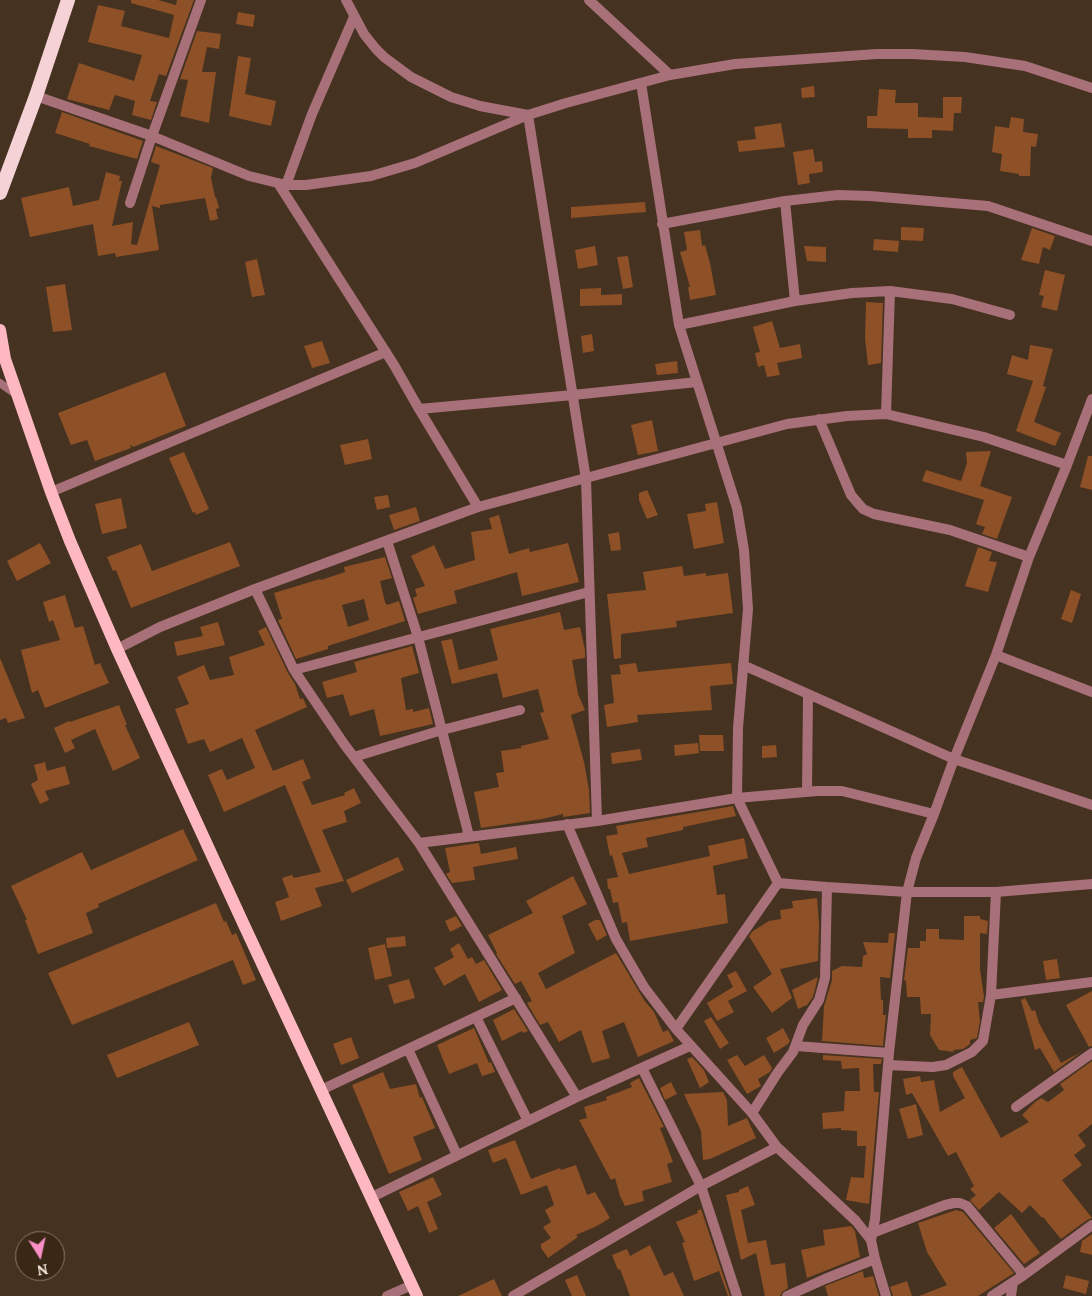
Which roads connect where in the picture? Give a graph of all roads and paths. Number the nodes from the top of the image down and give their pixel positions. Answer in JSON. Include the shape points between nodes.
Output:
{"nodes":[{"id":1,"x":68,"y":0,"type":"edge"},
{"id":2,"x":201,"y":0,"type":"edge"},
{"id":3,"x":346,"y":0,"type":"edge"},
{"id":4,"x":589,"y":0,"type":"edge"},
{"id":5,"x":354,"y":17,"type":"junction"},
{"id":6,"x":670,"y":75,"type":"junction"},
{"id":7,"x":641,"y":83,"type":"junction"},
{"id":8,"x":1092,"y":88,"type":"edge"},
{"id":9,"x":36,"y":96,"type":"junction"},
{"id":10,"x":528,"y":115,"type":"junction"},
{"id":11,"x":152,"y":136,"type":"junction"},
{"id":12,"x":282,"y":184,"type":"junction"},
{"id":13,"x":0,"y":193,"type":"edge"},
{"id":14,"x":786,"y":200,"type":"junction"},
{"id":15,"x":130,"y":203,"type":"dead end"},
{"id":16,"x":662,"y":224,"type":"junction"},
{"id":17,"x":1092,"y":241,"type":"edge"},
{"id":18,"x":890,"y":292,"type":"junction"},
{"id":19,"x":795,"y":301,"type":"junction"},
{"id":20,"x":1010,"y":315,"type":"dead end"},
{"id":21,"x":679,"y":325,"type":"junction"},
{"id":22,"x":0,"y":330,"type":"edge"},
{"id":23,"x":386,"y":352,"type":"junction"},
{"id":24,"x":3,"y":354,"type":"edge"},
{"id":25,"x":697,"y":382,"type":"junction"},
{"id":26,"x":0,"y":383,"type":"edge"},
{"id":27,"x":573,"y":395,"type":"junction"},
{"id":28,"x":19,"y":396,"type":"junction"},
{"id":29,"x":1092,"y":399,"type":"edge"},
{"id":30,"x":418,"y":409,"type":"junction"},
{"id":31,"x":886,"y":414,"type":"junction"},
{"id":32,"x":1089,"y":417,"type":"edge"},
{"id":33,"x":819,"y":419,"type":"junction"},
{"id":34,"x":718,"y":442,"type":"junction"},
{"id":35,"x":1067,"y":465,"type":"junction"},
{"id":36,"x":586,"y":478,"type":"junction"},
{"id":37,"x":51,"y":492,"type":"junction"},
{"id":38,"x":478,"y":507,"type":"junction"},
{"id":39,"x":386,"y":541,"type":"junction"},
{"id":40,"x":1029,"y":557,"type":"junction"},
{"id":41,"x":255,"y":589,"type":"junction"},
{"id":42,"x":589,"y":592,"type":"junction"},
{"id":43,"x":418,"y":638,"type":"junction"},
{"id":44,"x":117,"y":649,"type":"junction"},
{"id":45,"x":996,"y":655,"type":"junction"},
{"id":46,"x":743,"y":665,"type":"junction"},
{"id":47,"x":294,"y":670,"type":"junction"},
{"id":48,"x":1092,"y":691,"type":"edge"},
{"id":49,"x":808,"y":694,"type":"junction"},
{"id":50,"x":520,"y":710,"type":"dead end"},
{"id":51,"x":442,"y":730,"type":"junction"},
{"id":52,"x":354,"y":758,"type":"junction"},
{"id":53,"x":954,"y":759,"type":"junction"},
{"id":54,"x":807,"y":791,"type":"junction"},
{"id":55,"x":737,"y":798,"type":"junction"},
{"id":56,"x":1092,"y":805,"type":"edge"},
{"id":57,"x":934,"y":814,"type":"junction"},
{"id":58,"x":597,"y":821,"type":"junction"},
{"id":59,"x":567,"y":824,"type":"junction"},
{"id":60,"x":469,"y":836,"type":"junction"},
{"id":61,"x":419,"y":842,"type":"junction"},
{"id":62,"x":778,"y":883,"type":"junction"},
{"id":63,"x":1092,"y":884,"type":"edge"},
{"id":64,"x":827,"y":887,"type":"junction"},
{"id":65,"x":907,"y":892,"type":"junction"},
{"id":66,"x":996,"y":892,"type":"junction"},
{"id":67,"x":1092,"y":982,"type":"edge"},
{"id":68,"x":991,"y":995,"type":"junction"},
{"id":69,"x":516,"y":998,"type":"junction"},
{"id":70,"x":476,"y":1017,"type":"junction"},
{"id":71,"x":676,"y":1029,"type":"junction"},
{"id":72,"x":690,"y":1046,"type":"junction"},
{"id":73,"x":796,"y":1046,"type":"junction"},
{"id":74,"x":408,"y":1049,"type":"junction"},
{"id":75,"x":889,"y":1053,"type":"junction"},
{"id":76,"x":1092,"y":1053,"type":"edge"},
{"id":77,"x":888,"y":1065,"type":"junction"},
{"id":78,"x":642,"y":1068,"type":"junction"},
{"id":79,"x":321,"y":1090,"type":"junction"},
{"id":80,"x":578,"y":1097,"type":"junction"},
{"id":81,"x":1016,"y":1107,"type":"dead end"},
{"id":82,"x":752,"y":1113,"type":"junction"},
{"id":83,"x":528,"y":1121,"type":"junction"},
{"id":84,"x":777,"y":1147,"type":"junction"},
{"id":85,"x":457,"y":1155,"type":"junction"},
{"id":86,"x":701,"y":1186,"type":"junction"},
{"id":87,"x":372,"y":1197,"type":"junction"},
{"id":88,"x":1092,"y":1225,"type":"edge"},
{"id":89,"x":871,"y":1236,"type":"junction"},
{"id":90,"x":874,"y":1259,"type":"junction"},
{"id":91,"x":1024,"y":1274,"type":"junction"},
{"id":92,"x":1013,"y":1282,"type":"junction"},
{"id":93,"x":415,"y":1290,"type":"edge"},
{"id":94,"x":387,"y":1296,"type":"edge"},
{"id":95,"x":513,"y":1296,"type":"edge"},
{"id":96,"x":738,"y":1296,"type":"edge"},
{"id":97,"x":787,"y":1296,"type":"edge"},
{"id":98,"x":886,"y":1296,"type":"edge"},
{"id":99,"x":992,"y":1296,"type":"edge"},
{"id":100,"x":1011,"y":1296,"type":"edge"}],
"edges":[{"from":1,"to":9,"type":"highway"},
{"from":2,"to":11,"type":"street"},
{"from":3,"to":5,"type":"street"},
{"from":4,"to":6,"type":"street"},
{"from":5,"to":10,"type":"street","via":[[384,57],[419,82],[451,98]]},
{"from":5,"to":12,"type":"street"},
{"from":6,"to":7,"type":"street"},
{"from":6,"to":8,"type":"street","via":[[735,64],[912,54],[965,57],[1025,66]]},
{"from":7,"to":10,"type":"street"},
{"from":7,"to":16,"type":"street"},
{"from":9,"to":11,"type":"street"},
{"from":9,"to":13,"type":"highway"},
{"from":10,"to":12,"type":"street","via":[[416,163],[371,176],[306,185]]},
{"from":10,"to":27,"type":"street"},
{"from":11,"to":12,"type":"street","via":[[249,176]]},
{"from":11,"to":15,"type":"street"},
{"from":12,"to":23,"type":"street"},
{"from":14,"to":16,"type":"street"},
{"from":14,"to":17,"type":"street","via":[[838,195],[973,203]]},
{"from":14,"to":19,"type":"street"},
{"from":16,"to":21,"type":"street"},
{"from":18,"to":19,"type":"street","via":[[852,293]]},
{"from":18,"to":20,"type":"street","via":[[952,299]]},
{"from":18,"to":31,"type":"street"},
{"from":19,"to":21,"type":"street"},
{"from":21,"to":25,"type":"street"},
{"from":22,"to":24,"type":"main road"},
{"from":23,"to":30,"type":"street"},
{"from":23,"to":37,"type":"street"},
{"from":24,"to":28,"type":"main road"},
{"from":25,"to":27,"type":"street"},
{"from":25,"to":34,"type":"street"},
{"from":26,"to":28,"type":"lane"},
{"from":27,"to":30,"type":"street"},
{"from":27,"to":36,"type":"street"},
{"from":28,"to":37,"type":"main road"},
{"from":29,"to":32,"type":"street"},
{"from":30,"to":38,"type":"street"},
{"from":31,"to":33,"type":"street"},
{"from":31,"to":35,"type":"street","via":[[984,437]]},
{"from":32,"to":35,"type":"street"},
{"from":33,"to":34,"type":"street"},
{"from":33,"to":40,"type":"street","via":[[851,495],[862,509],[950,530]]},
{"from":34,"to":36,"type":"street"},
{"from":34,"to":46,"type":"street","via":[[737,508],[747,568],[748,609]]},
{"from":35,"to":40,"type":"street"},
{"from":36,"to":38,"type":"street"},
{"from":36,"to":42,"type":"street"},
{"from":37,"to":44,"type":"main road"},
{"from":38,"to":39,"type":"street"},
{"from":39,"to":41,"type":"street"},
{"from":39,"to":43,"type":"street"},
{"from":40,"to":45,"type":"street"},
{"from":41,"to":44,"type":"street","via":[[160,627]]},
{"from":41,"to":47,"type":"street"},
{"from":42,"to":43,"type":"street"},
{"from":42,"to":58,"type":"street"},
{"from":43,"to":47,"type":"street"},
{"from":43,"to":51,"type":"street"},
{"from":44,"to":79,"type":"main road"},
{"from":45,"to":48,"type":"street"},
{"from":45,"to":53,"type":"street"},
{"from":46,"to":49,"type":"street"},
{"from":46,"to":55,"type":"street"},
{"from":47,"to":52,"type":"street"},
{"from":49,"to":53,"type":"street"},
{"from":49,"to":54,"type":"street"},
{"from":50,"to":51,"type":"street"},
{"from":51,"to":52,"type":"street"},
{"from":51,"to":60,"type":"street"},
{"from":52,"to":61,"type":"street"},
{"from":53,"to":56,"type":"street"},
{"from":53,"to":57,"type":"street"},
{"from":54,"to":55,"type":"street"},
{"from":54,"to":57,"type":"street","via":[[842,791]]},
{"from":55,"to":58,"type":"street"},
{"from":55,"to":62,"type":"street"},
{"from":57,"to":65,"type":"street","via":[[916,858]]},
{"from":58,"to":59,"type":"street"},
{"from":59,"to":60,"type":"street"},
{"from":59,"to":71,"type":"street","via":[[616,939],[644,986]]},
{"from":60,"to":61,"type":"street"},
{"from":61,"to":69,"type":"street"},
{"from":62,"to":64,"type":"street"},
{"from":62,"to":71,"type":"street"},
{"from":63,"to":66,"type":"street"},
{"from":64,"to":65,"type":"street"},
{"from":64,"to":73,"type":"street","via":[[824,982],[819,1000],[802,1025]]},
{"from":65,"to":66,"type":"street"},
{"from":65,"to":75,"type":"street"},
{"from":66,"to":68,"type":"street"},
{"from":67,"to":68,"type":"street"},
{"from":68,"to":77,"type":"street","via":[[983,1041],[972,1052],[933,1067]]},
{"from":69,"to":70,"type":"street"},
{"from":69,"to":80,"type":"street"},
{"from":70,"to":74,"type":"street"},
{"from":70,"to":83,"type":"street"},
{"from":71,"to":72,"type":"street"},
{"from":72,"to":78,"type":"street"},
{"from":72,"to":82,"type":"street"},
{"from":73,"to":75,"type":"street"},
{"from":73,"to":82,"type":"street"},
{"from":74,"to":79,"type":"street"},
{"from":74,"to":85,"type":"street"},
{"from":75,"to":77,"type":"street"},
{"from":76,"to":81,"type":"street"},
{"from":77,"to":89,"type":"street"},
{"from":78,"to":80,"type":"street"},
{"from":78,"to":86,"type":"street"},
{"from":79,"to":87,"type":"main road"},
{"from":80,"to":83,"type":"street"},
{"from":82,"to":84,"type":"street"},
{"from":83,"to":85,"type":"street"},
{"from":84,"to":86,"type":"street"},
{"from":84,"to":89,"type":"street"},
{"from":85,"to":87,"type":"street"},
{"from":86,"to":95,"type":"street"},
{"from":86,"to":96,"type":"street"},
{"from":87,"to":93,"type":"main road"},
{"from":88,"to":91,"type":"street"},
{"from":89,"to":90,"type":"street"},
{"from":89,"to":91,"type":"street","via":[[945,1205],[960,1203],[967,1206]]},
{"from":90,"to":97,"type":"street"},
{"from":90,"to":98,"type":"street"},
{"from":91,"to":92,"type":"street"},
{"from":92,"to":99,"type":"street"},
{"from":92,"to":100,"type":"street"},
{"from":93,"to":94,"type":"street"}]}
